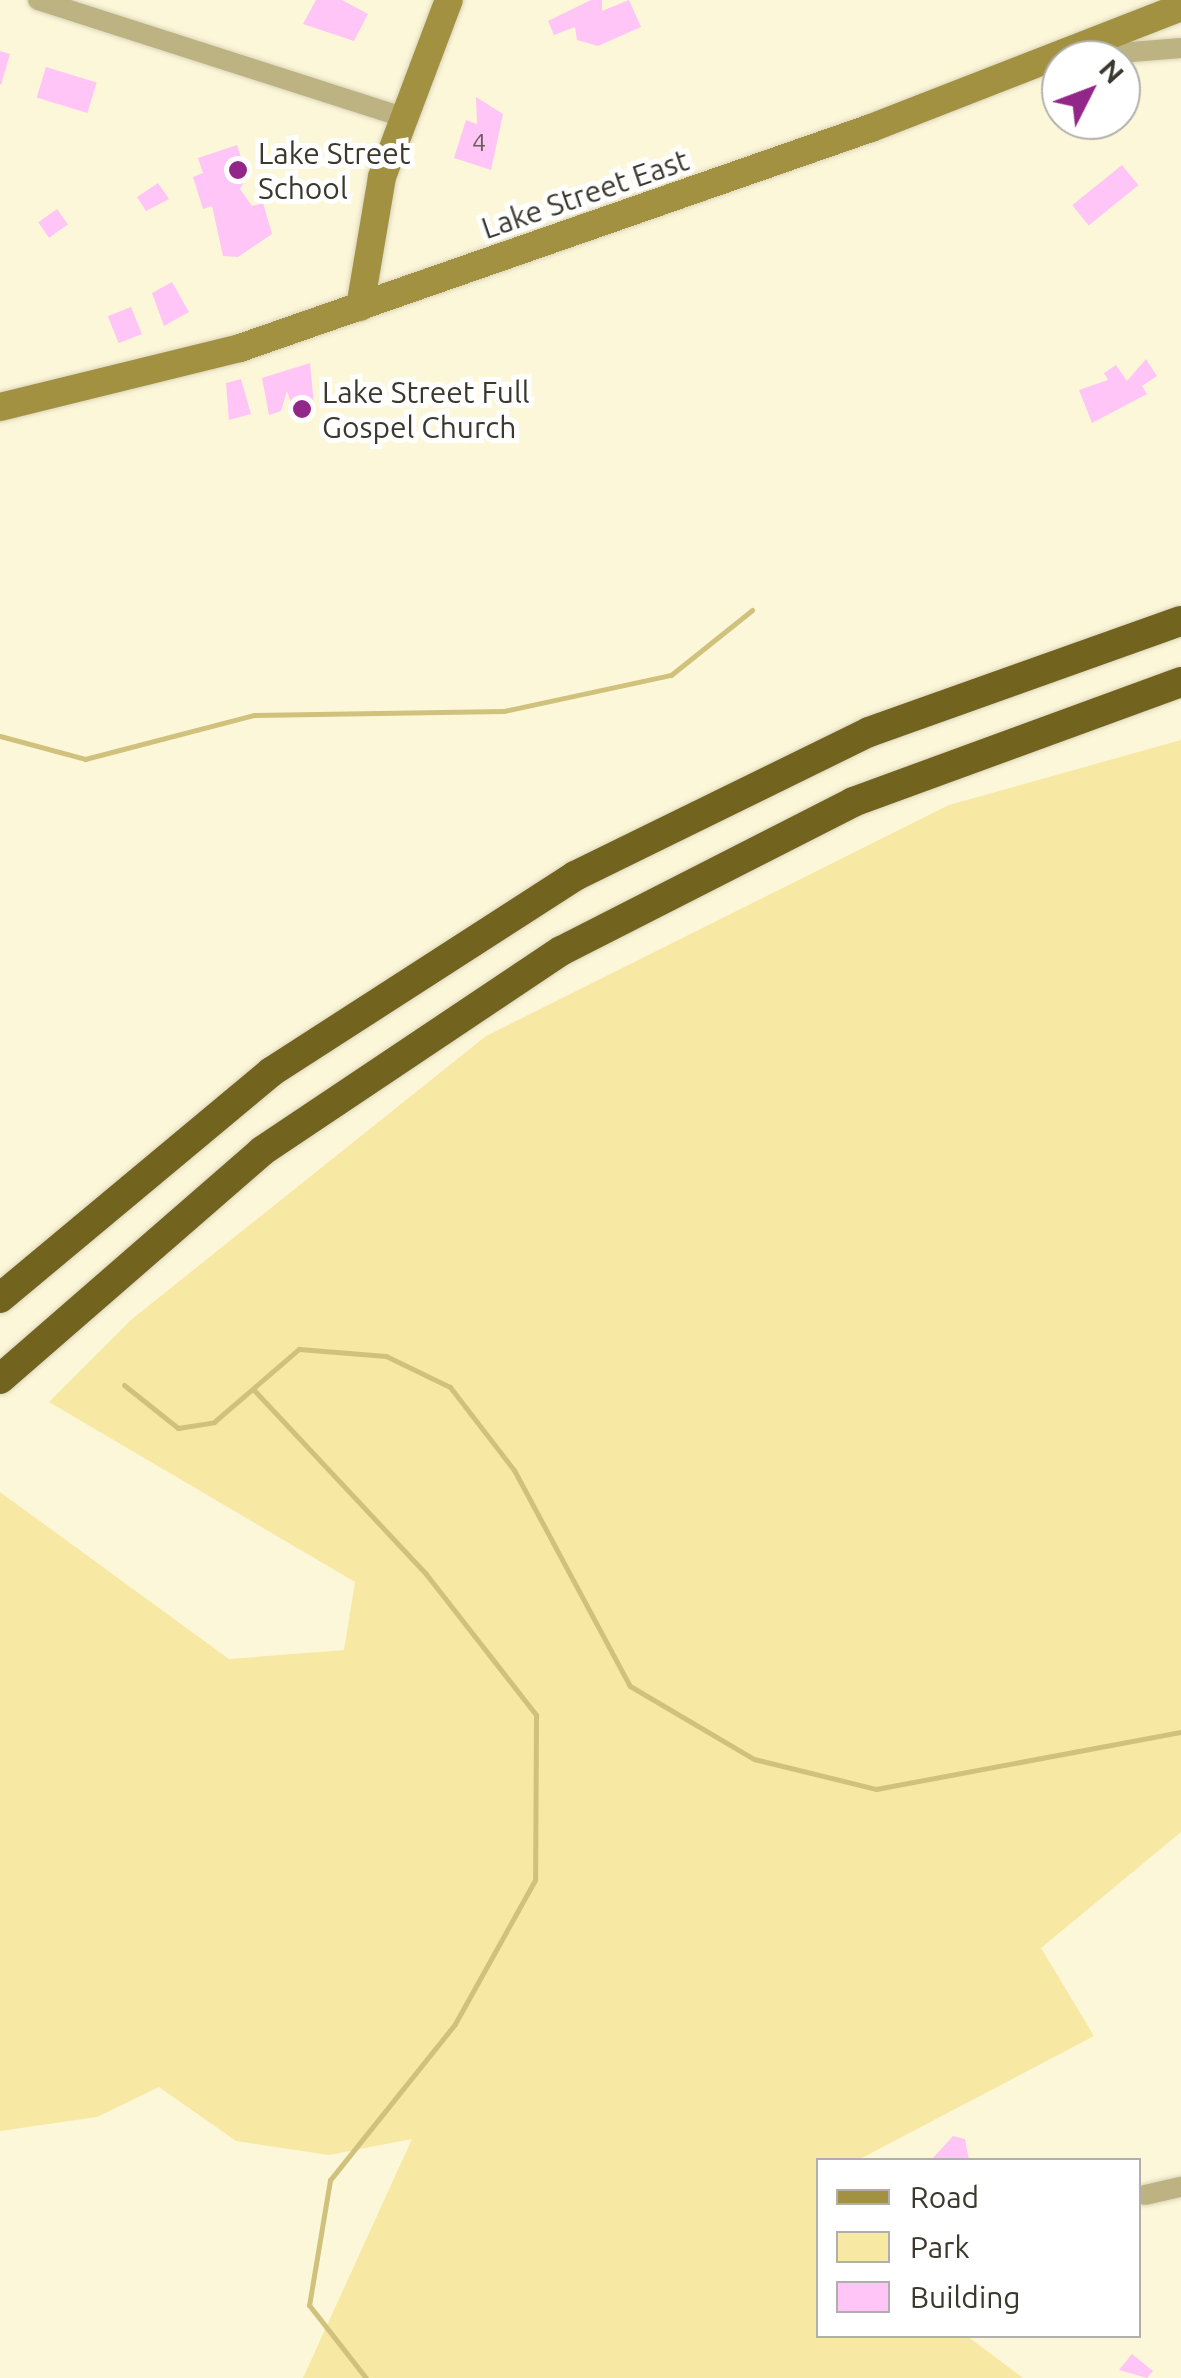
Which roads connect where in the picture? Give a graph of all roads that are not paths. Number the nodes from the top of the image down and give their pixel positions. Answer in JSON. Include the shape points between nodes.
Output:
{"nodes":[{"id":1,"x":38,"y":0,"type":"edge"},
{"id":2,"x":448,"y":0,"type":"edge"},
{"id":3,"x":1181,"y":8,"type":"edge"},
{"id":4,"x":1098,"y":40,"type":"edge"},
{"id":5,"x":1181,"y":48,"type":"edge"},
{"id":6,"x":1141,"y":51,"type":"edge"},
{"id":7,"x":1041,"y":62,"type":"edge"},
{"id":8,"x":402,"y":118,"type":"junction"},
{"id":9,"x":360,"y":307,"type":"junction"},
{"id":10,"x":0,"y":407,"type":"edge"},
{"id":11,"x":1181,"y":621,"type":"edge"},
{"id":12,"x":1181,"y":682,"type":"edge"},
{"id":13,"x":0,"y":1298,"type":"edge"},
{"id":14,"x":0,"y":1378,"type":"edge"},
{"id":15,"x":1181,"y":2187,"type":"edge"},
{"id":16,"x":1144,"y":2195,"type":"dead end"}],
"edges":[{"from":1,"to":8,"type":"street"},
{"from":2,"to":8,"type":"main road"},
{"from":3,"to":4,"type":"main road","name":"Lake Street East"},
{"from":5,"to":6,"type":"street"},
{"from":7,"to":9,"type":"main road","name":"Lake Street East"},
{"from":8,"to":9,"type":"main road","via":[[371,218]]},
{"from":9,"to":10,"type":"main road","name":"Lake Street East","via":[[221,353]]},
{"from":11,"to":13,"type":"highway","via":[[854,738],[560,884],[283,1062]]},
{"from":12,"to":14,"type":"highway","via":[[853,802],[561,951],[274,1142]]},
{"from":15,"to":16,"type":"street"}]}
